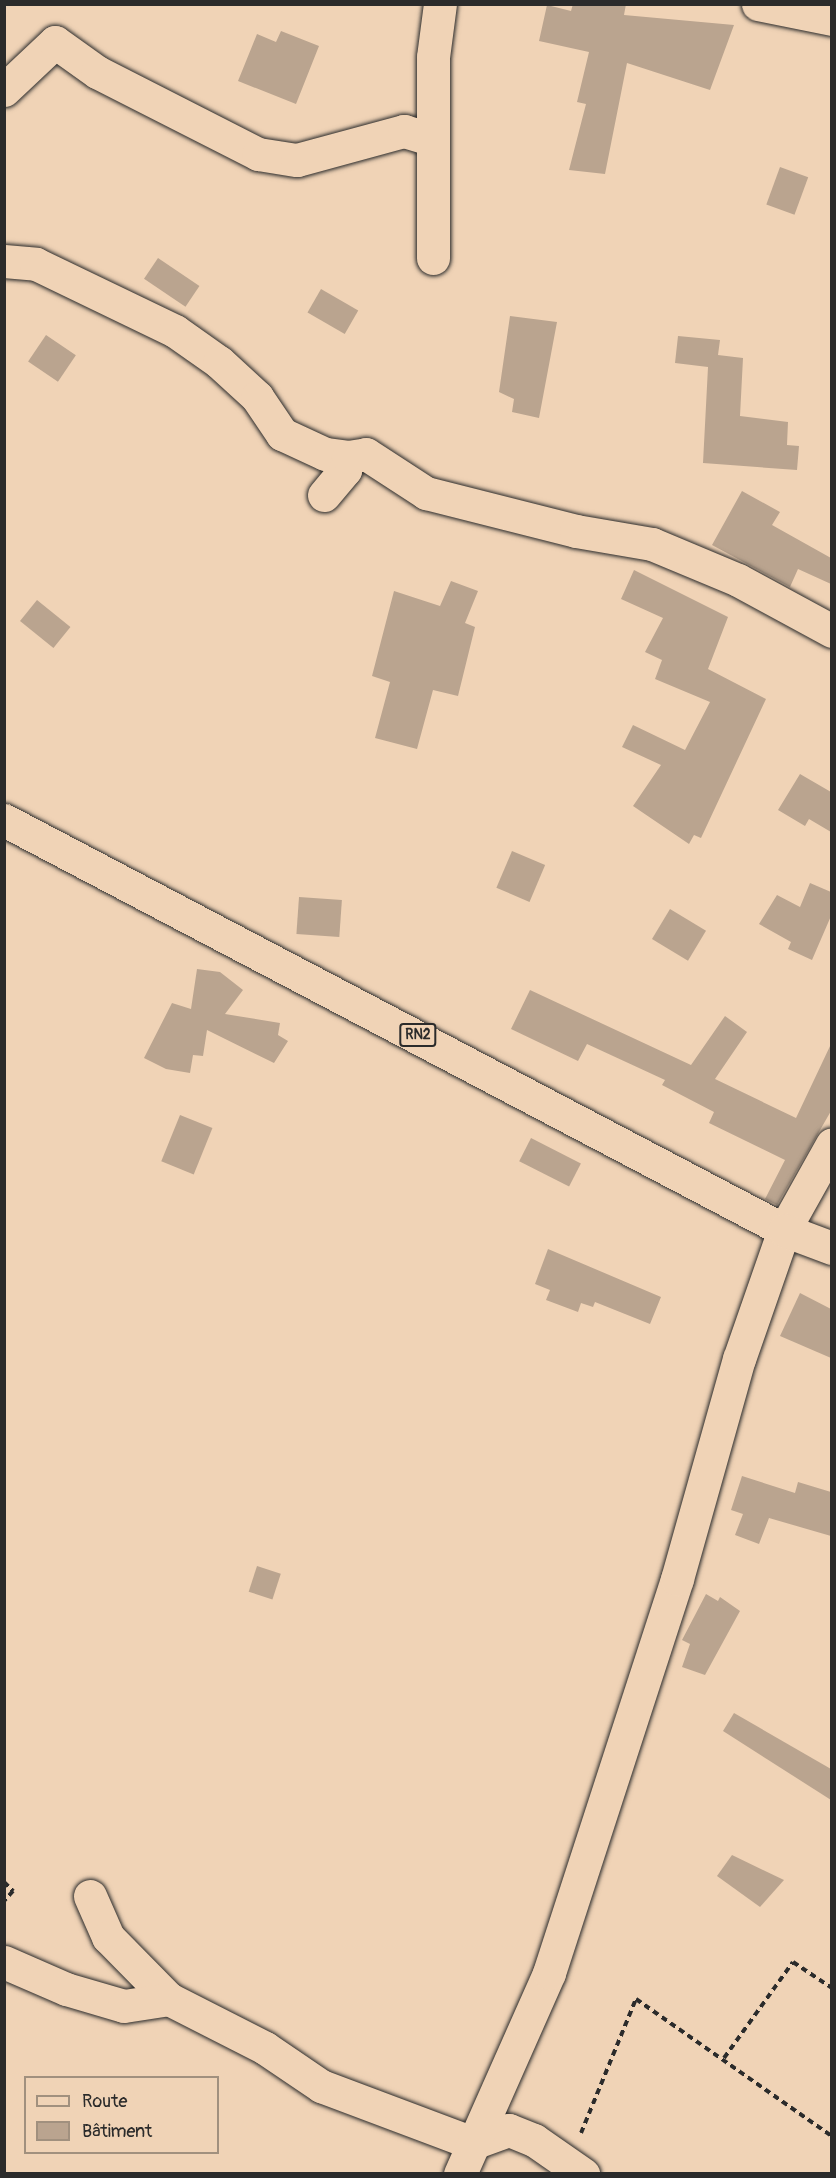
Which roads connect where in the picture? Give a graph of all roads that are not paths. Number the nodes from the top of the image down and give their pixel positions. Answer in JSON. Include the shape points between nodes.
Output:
{"nodes":[{"id":1,"x":440,"y":4,"type":"edge"},
{"id":2,"x":758,"y":4,"type":"edge"},
{"id":3,"x":831,"y":19,"type":"edge"},
{"id":4,"x":4,"y":90,"type":"edge"},
{"id":5,"x":433,"y":140,"type":"junction"},
{"id":6,"x":434,"y":258,"type":"dead end"},
{"id":7,"x":4,"y":261,"type":"edge"},
{"id":8,"x":348,"y":457,"type":"junction"},
{"id":9,"x":324,"y":495,"type":"dead end"},
{"id":10,"x":831,"y":631,"type":"edge"},
{"id":11,"x":4,"y":820,"type":"edge"},
{"id":12,"x":831,"y":1144,"type":"edge"},
{"id":13,"x":818,"y":1198,"type":"edge"},
{"id":14,"x":784,"y":1230,"type":"junction"},
{"id":15,"x":831,"y":1248,"type":"edge"},
{"id":16,"x":90,"y":1896,"type":"dead end"},
{"id":17,"x":4,"y":1962,"type":"edge"},
{"id":18,"x":169,"y":1999,"type":"junction"},
{"id":19,"x":472,"y":2143,"type":"junction"},
{"id":20,"x":576,"y":2168,"type":"edge"},
{"id":21,"x":460,"y":2174,"type":"edge"}],
"edges":[{"from":1,"to":5,"type":"main road","via":[[433,57]]},
{"from":2,"to":3,"type":"main road"},
{"from":4,"to":5,"type":"main road","via":[[55,42],[97,72],[258,154],[297,160],[404,131]]},
{"from":5,"to":6,"type":"main road"},
{"from":7,"to":8,"type":"main road","via":[[36,264],[175,331],[219,362],[257,397],[282,434],[325,454]]},
{"from":8,"to":9,"type":"main road","via":[[345,470]]},
{"from":8,"to":10,"type":"main road","via":[[366,454],[426,493],[576,531],[652,544],[738,580]]},
{"from":11,"to":14,"type":"main road","number":"RN2"},
{"from":12,"to":13,"type":"main road"},
{"from":13,"to":14,"type":"main road"},
{"from":14,"to":15,"type":"main road","number":"RN2"},
{"from":14,"to":19,"type":"main road","via":[[739,1359],[677,1579],[549,1973]]},
{"from":16,"to":18,"type":"main road","via":[[108,1937]]},
{"from":17,"to":18,"type":"main road","via":[[66,1989],[124,2006]]},
{"from":18,"to":19,"type":"main road","via":[[265,2048],[321,2086]]},
{"from":19,"to":20,"type":"main road","via":[[509,2130]]},
{"from":19,"to":21,"type":"main road"}]}
